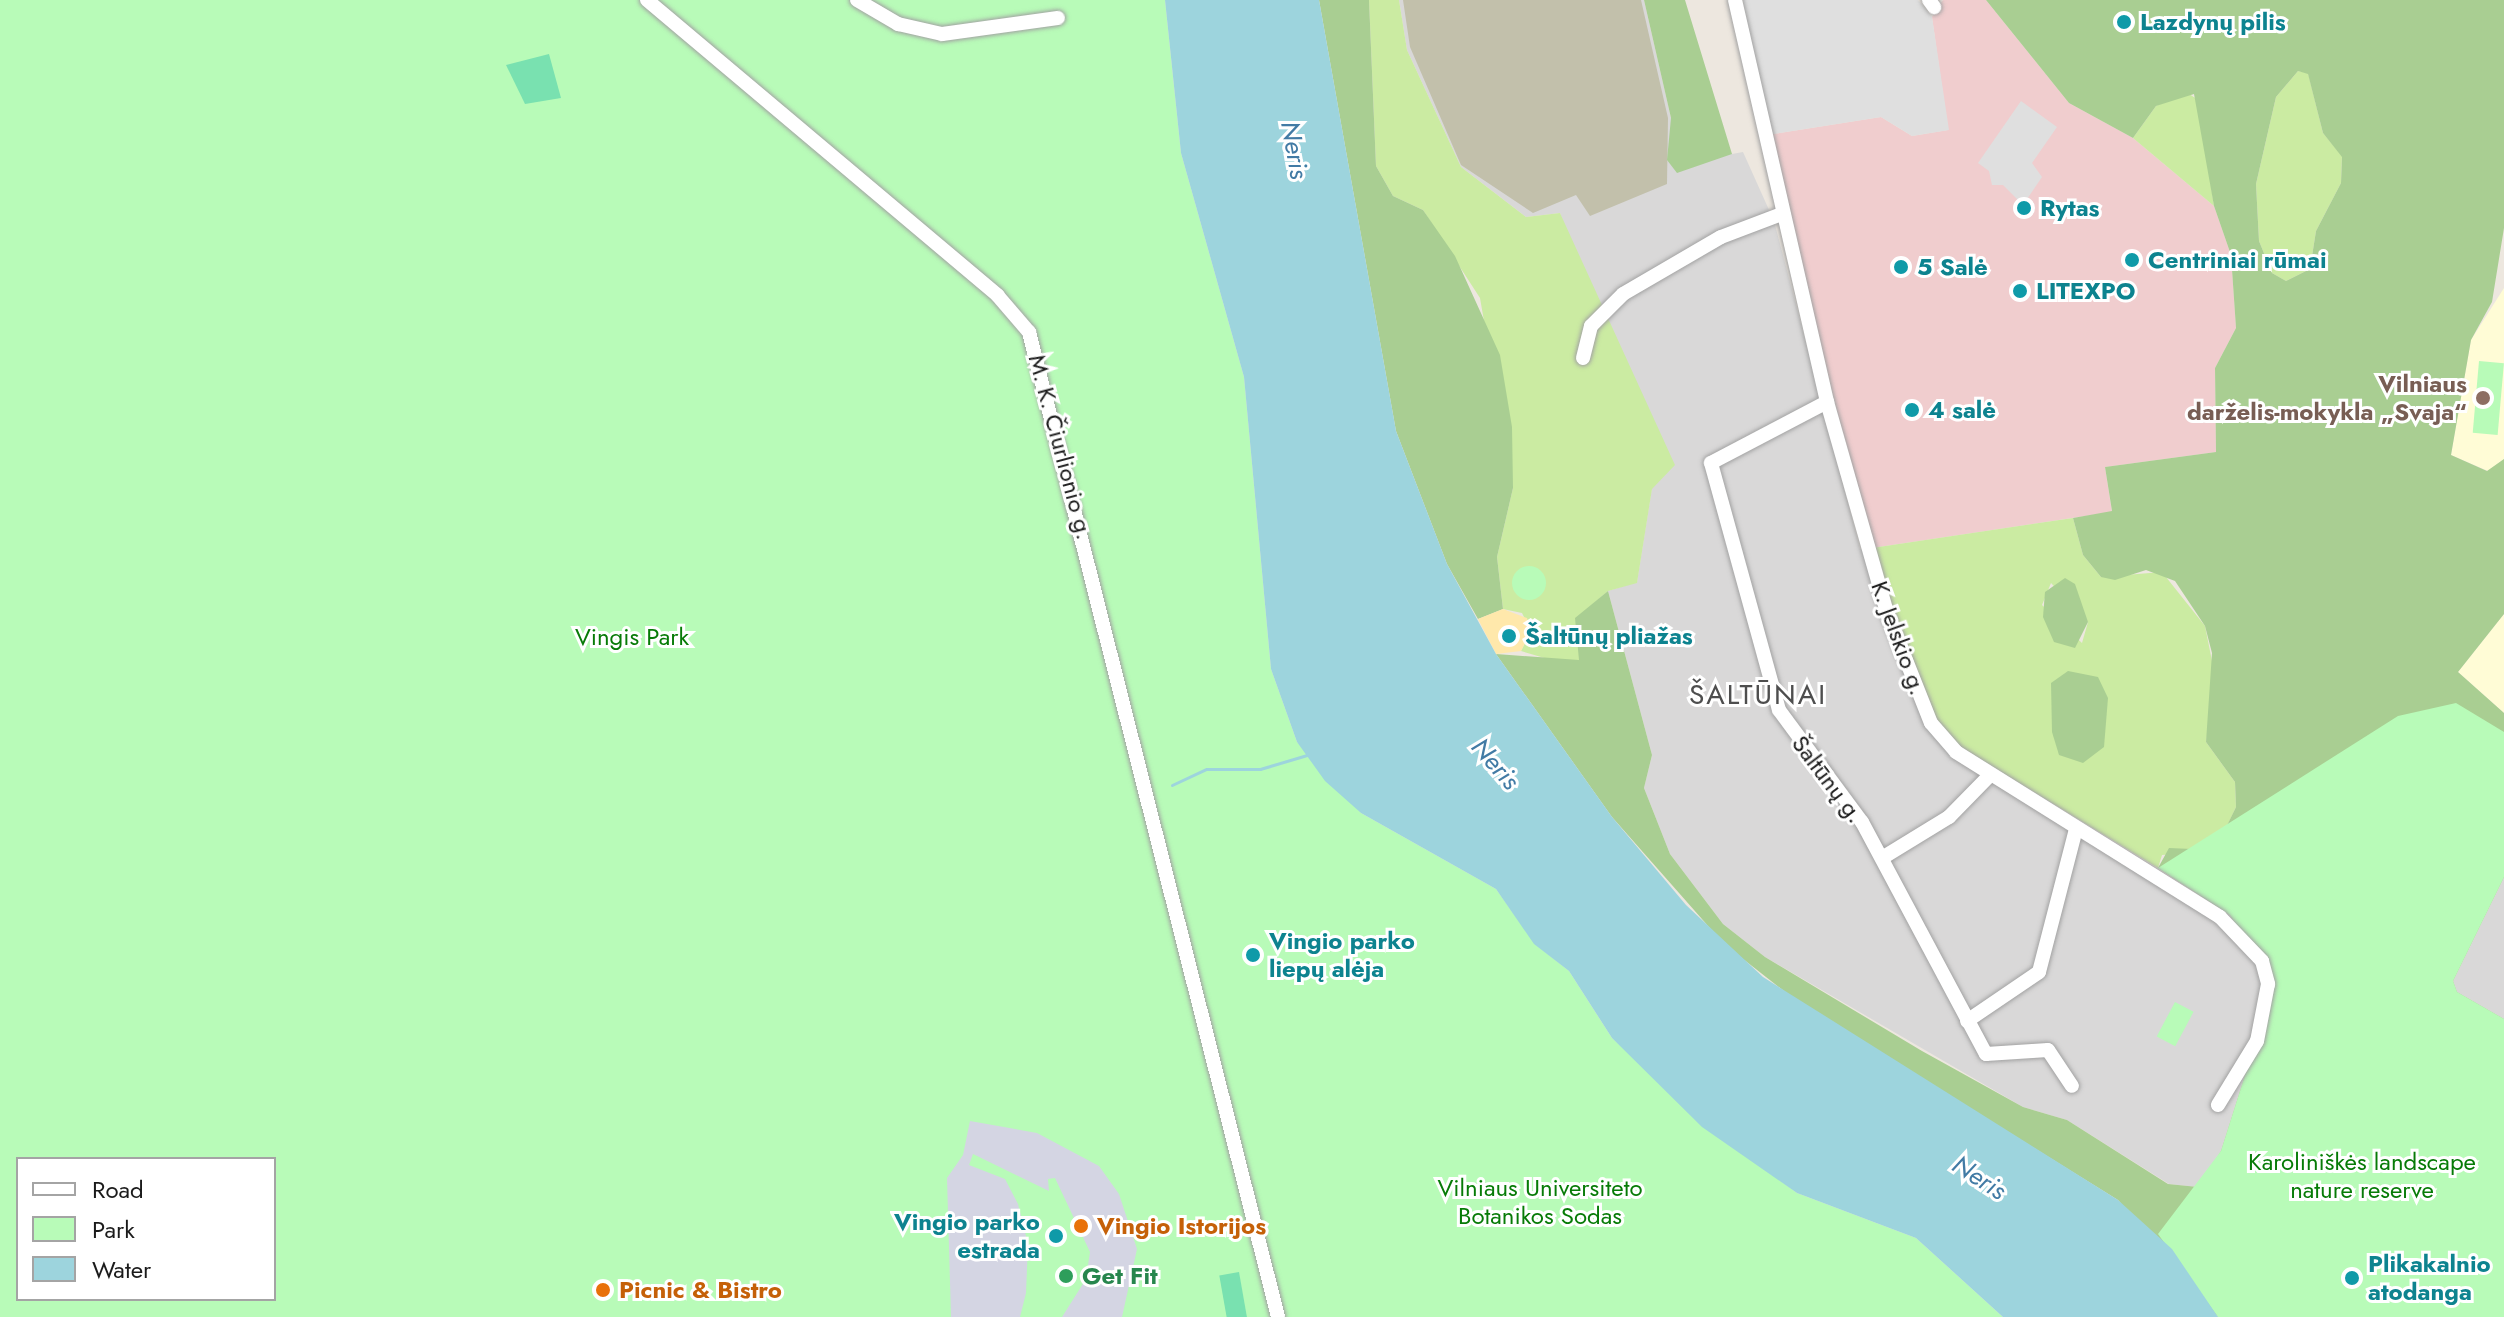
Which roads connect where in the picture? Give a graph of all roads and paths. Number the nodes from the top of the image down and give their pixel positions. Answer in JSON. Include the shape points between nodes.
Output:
{"nodes":[{"id":1,"x":647,"y":0,"type":"edge"},
{"id":2,"x":857,"y":0,"type":"edge"},
{"id":3,"x":1735,"y":0,"type":"edge"},
{"id":4,"x":1058,"y":18,"type":"dead end"},
{"id":5,"x":1779,"y":215,"type":"junction"},
{"id":6,"x":1583,"y":358,"type":"dead end"},
{"id":7,"x":1827,"y":402,"type":"junction"},
{"id":8,"x":1990,"y":775,"type":"junction"},
{"id":9,"x":2076,"y":829,"type":"junction"},
{"id":10,"x":1882,"y":858,"type":"junction"},
{"id":11,"x":1967,"y":1021,"type":"junction"},
{"id":12,"x":2072,"y":1086,"type":"dead end"},
{"id":13,"x":2218,"y":1105,"type":"dead end"},
{"id":14,"x":1278,"y":1317,"type":"edge"}],
"edges":[{"from":1,"to":14,"type":"street","name":"M. K. Čiurlionio g.","via":[[998,296],[1029,332]]},
{"from":2,"to":4,"type":"street","via":[[898,24],[942,34]]},
{"from":3,"to":5,"type":"street","name":"K. Jelskio g."},
{"from":5,"to":6,"type":"street","via":[[1721,237],[1623,294],[1591,326]]},
{"from":5,"to":7,"type":"street","name":"K. Jelskio g."},
{"from":7,"to":8,"type":"street","name":"K. Jelskio g.","via":[[1887,612],[1931,723]]},
{"from":7,"to":10,"type":"street","name":"Šaltūnų g.","via":[[1711,463],[1779,710]]},
{"from":8,"to":9,"type":"street","name":"K. Jelskio g."},
{"from":8,"to":10,"type":"street","via":[[1949,817]]},
{"from":9,"to":11,"type":"street","via":[[2039,972]]},
{"from":9,"to":13,"type":"street","name":"K. Jelskio g.","via":[[2220,917],[2266,969],[2257,1041]]},
{"from":10,"to":11,"type":"street","name":"Šaltūnų g."},
{"from":11,"to":12,"type":"street","name":"Šaltūnų g.","via":[[1989,1057],[2048,1050]]}]}
